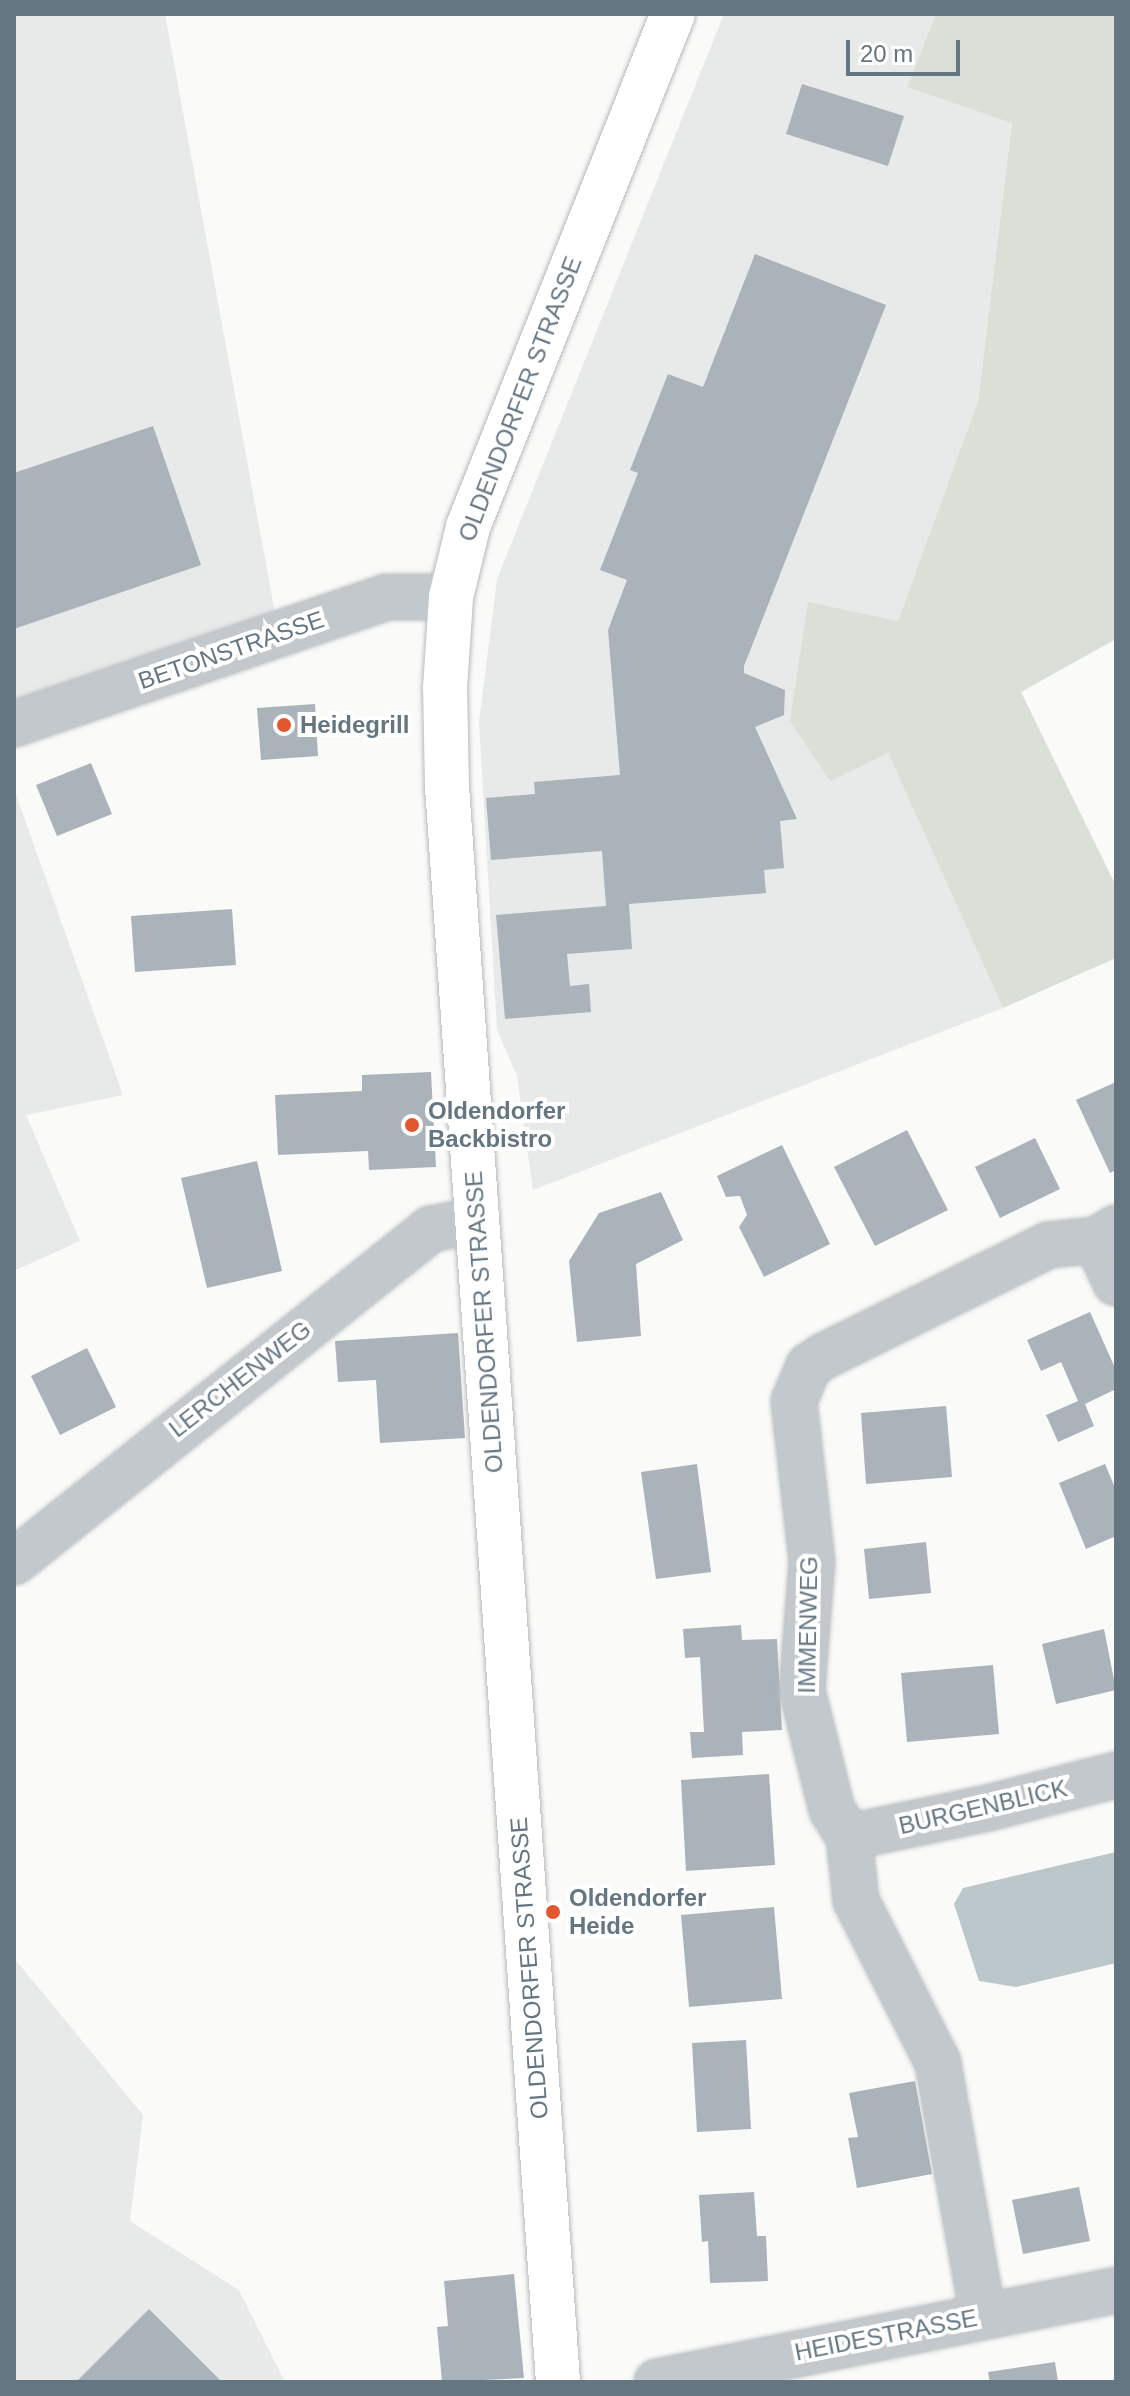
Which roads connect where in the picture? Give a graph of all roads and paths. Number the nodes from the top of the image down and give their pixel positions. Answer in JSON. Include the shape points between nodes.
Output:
{"nodes":[{"id":1,"x":673,"y":14,"type":"edge"},
{"id":2,"x":451,"y":597,"type":"junction"},
{"id":3,"x":14,"y":724,"type":"edge"},
{"id":4,"x":477,"y":1220,"type":"junction"},
{"id":5,"x":1106,"y":1234,"type":"edge"},
{"id":6,"x":1116,"y":1283,"type":"edge"},
{"id":7,"x":14,"y":1562,"type":"edge"},
{"id":8,"x":1116,"y":1775,"type":"edge"},
{"id":9,"x":849,"y":1837,"type":"junction"},
{"id":10,"x":1116,"y":2290,"type":"edge"},
{"id":11,"x":983,"y":2316,"type":"junction"},
{"id":12,"x":558,"y":2382,"type":"edge"},
{"id":13,"x":657,"y":2382,"type":"edge"}],
"edges":[{"from":1,"to":2,"type":"main road","name":"OLDENDORFER STRASSE","via":[[496,452],[468,527]]},
{"from":2,"to":3,"type":"street","name":"BETONSTRASSE","via":[[386,597]]},
{"from":2,"to":4,"type":"main road","name":"OLDENDORFER STRASSE","via":[[445,688],[447,788]]},
{"from":4,"to":7,"type":"street","name":"LERCHENWEG","via":[[431,1229]]},
{"from":4,"to":12,"type":"main road","name":"OLDENDORFER STRASSE"},
{"from":5,"to":6,"type":"street","name":"IMMENWEG"},
{"from":5,"to":9,"type":"street","name":"IMMENWEG","via":[[1049,1245],[824,1356],[799,1382],[794,1401],[812,1562],[802,1691],[832,1810]]},
{"from":8,"to":9,"type":"street","name":"BURGENBLICK"},
{"from":9,"to":11,"type":"street","name":"IMMENWEG","via":[[856,1901],[938,2063]]},
{"from":10,"to":11,"type":"street","name":"HEIDESTRASSE"},
{"from":11,"to":13,"type":"street","name":"HEIDESTRASSE"}]}
